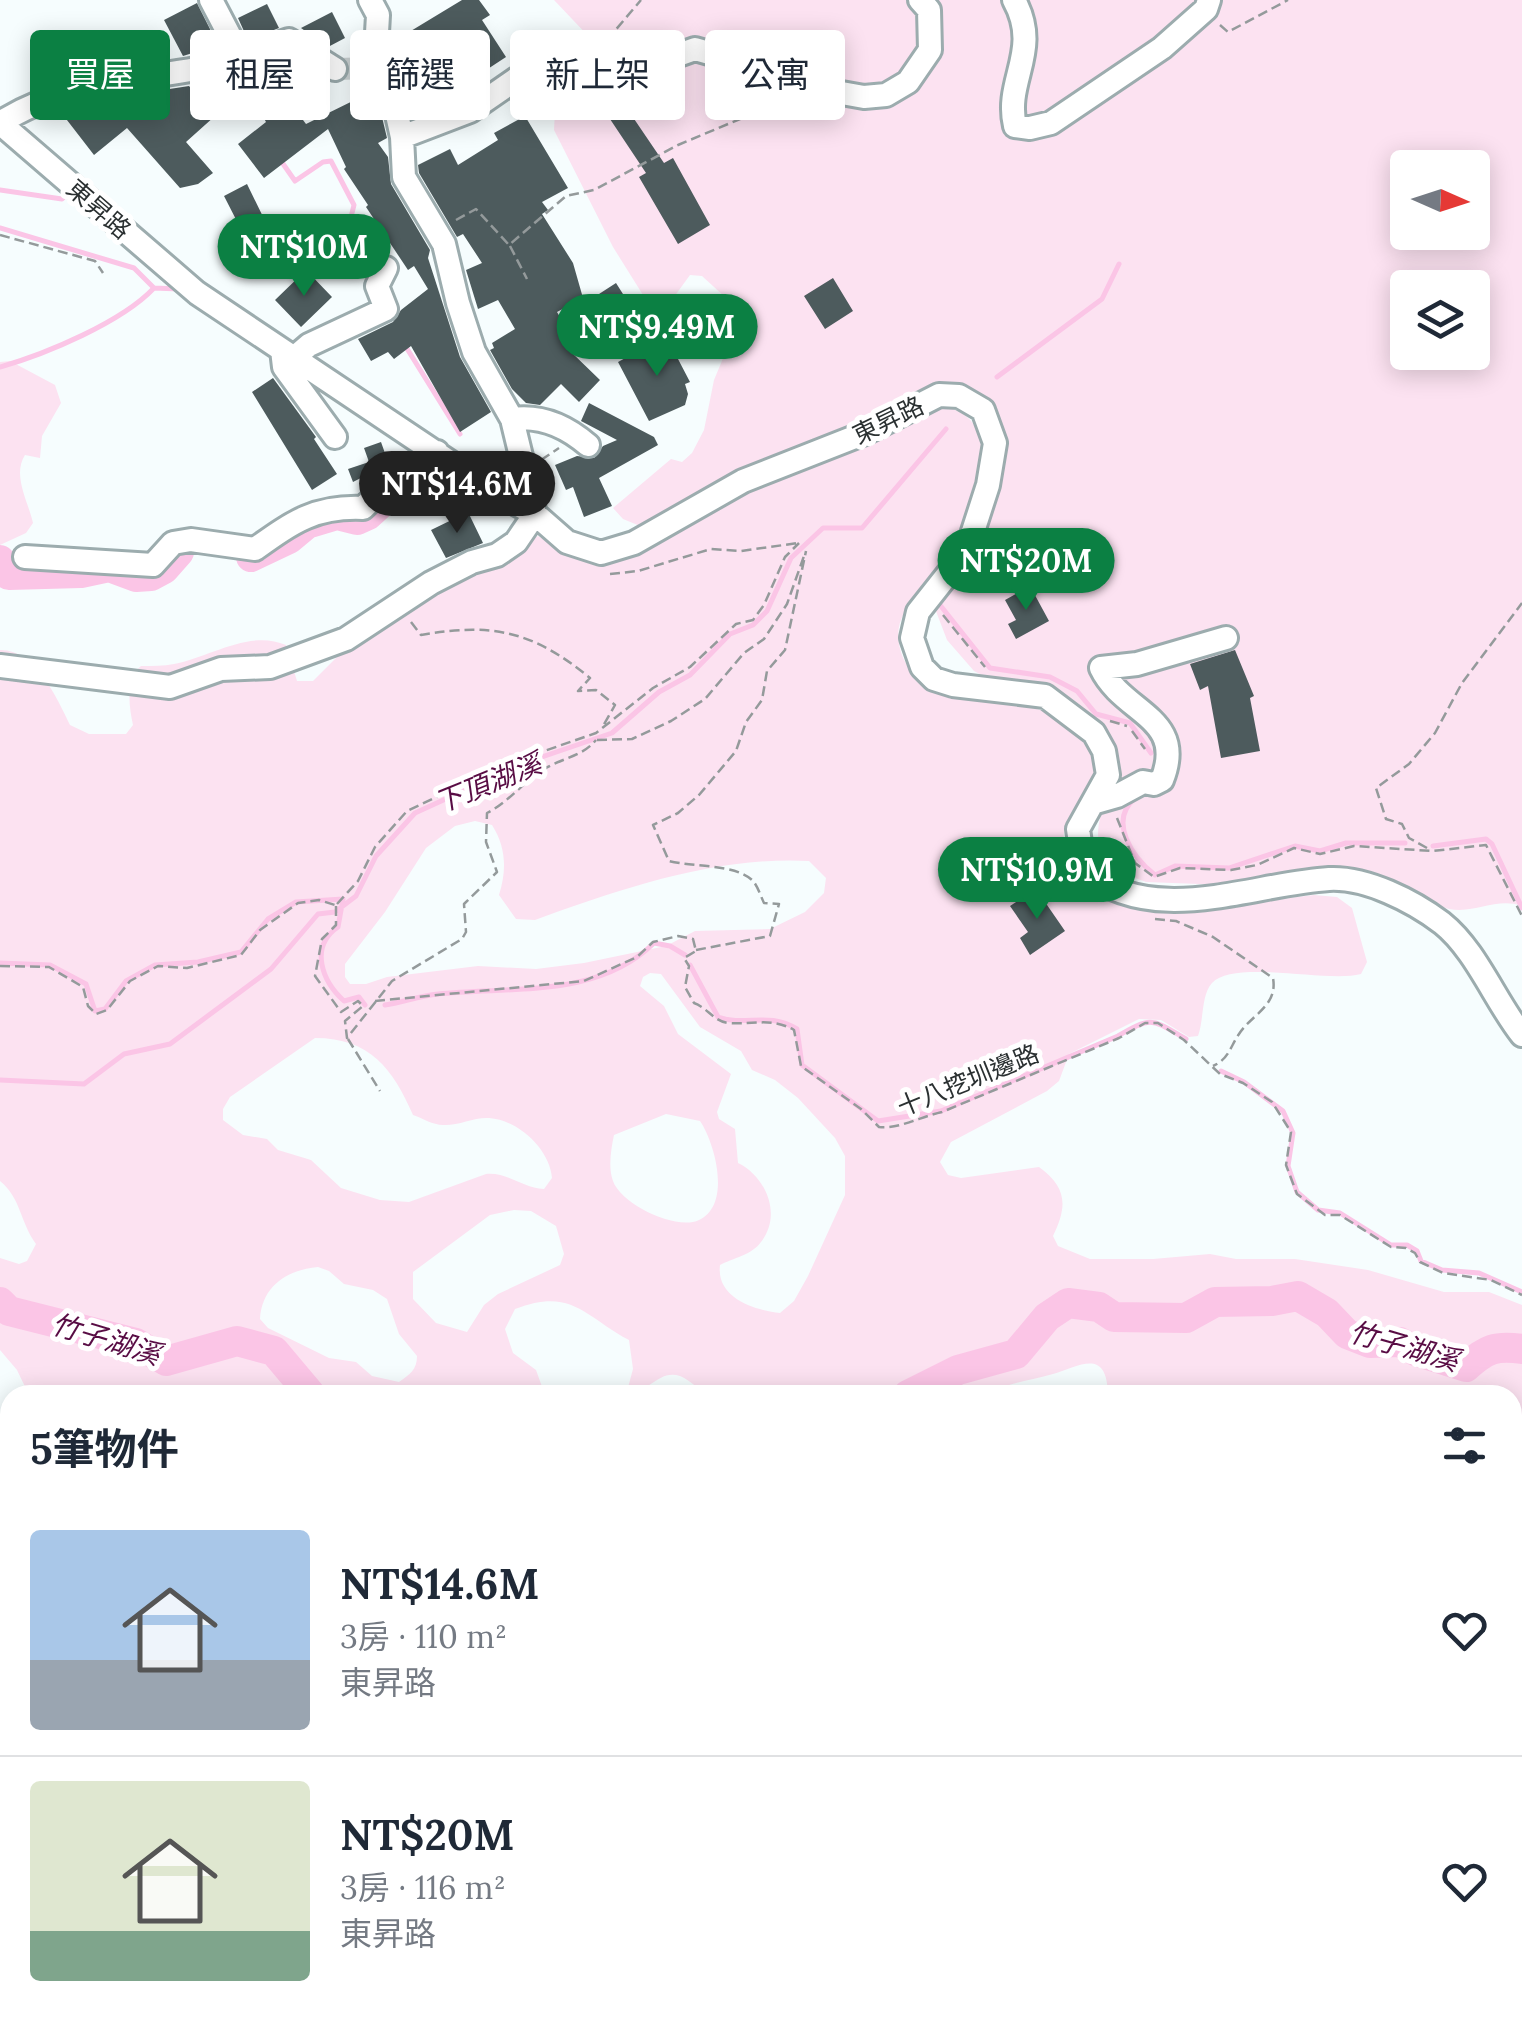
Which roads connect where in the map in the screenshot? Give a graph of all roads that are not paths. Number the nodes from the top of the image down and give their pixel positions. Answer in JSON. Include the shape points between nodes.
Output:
{"nodes":[{"id":1,"x":211,"y":0,"type":"edge"},
{"id":2,"x":370,"y":0,"type":"edge"},
{"id":3,"x":920,"y":0,"type":"edge"},
{"id":4,"x":1014,"y":0,"type":"edge"},
{"id":5,"x":1207,"y":4,"type":"edge"},
{"id":6,"x":227,"y":30,"type":"edge"},
{"id":7,"x":330,"y":66,"type":"edge"},
{"id":8,"x":190,"y":69,"type":"edge"},
{"id":9,"x":335,"y":69,"type":"tunnel mouth"},
{"id":10,"x":0,"y":123,"type":"edge"},
{"id":11,"x":402,"y":137,"type":"junction"},
{"id":12,"x":386,"y":268,"type":"dead end"},
{"id":13,"x":289,"y":354,"type":"junction"},
{"id":14,"x":512,"y":419,"type":"junction"},
{"id":15,"x":336,"y":437,"type":"dead end"},
{"id":16,"x":582,"y":440,"type":"road end"},
{"id":17,"x":437,"y":452,"type":"junction"},
{"id":18,"x":534,"y":514,"type":"junction"},
{"id":19,"x":25,"y":557,"type":"dead end"},
{"id":20,"x":1226,"y":638,"type":"dead end"},
{"id":21,"x":0,"y":666,"type":"edge"},
{"id":22,"x":1096,"y":802,"type":"junction"},
{"id":23,"x":1522,"y":1035,"type":"edge"}],
"edges":[{"from":1,"to":6,"type":"street"},
{"from":2,"to":11,"type":"street","via":[[378,15],[375,68],[394,97]]},
{"from":3,"to":11,"type":"street","via":[[928,10],[930,50],[908,82],[886,95],[845,94],[696,49],[653,64],[614,63],[568,48],[470,111]]},
{"from":4,"to":5,"type":"street","via":[[1028,34],[1011,109],[1015,126],[1030,128],[1051,123],[1162,48]]},
{"from":7,"to":9,"type":"street"},
{"from":8,"to":10,"type":"street","via":[[70,90]]},
{"from":10,"to":13,"type":"street","name":"東昇路","via":[[197,293]]},
{"from":11,"to":14,"type":"street","via":[[404,178],[438,230],[474,352]]},
{"from":12,"to":13,"type":"street","via":[[377,286],[386,310]]},
{"from":13,"to":15,"type":"street","via":[[284,367]]},
{"from":13,"to":17,"type":"street","name":"東昇路"},
{"from":14,"to":16,"type":"street","via":[[530,416]]},
{"from":14,"to":18,"type":"street"},
{"from":17,"to":18,"type":"street","name":"東昇路"},
{"from":17,"to":19,"type":"street","via":[[363,508],[333,507],[297,520],[255,548],[173,543],[154,565]]},
{"from":18,"to":21,"type":"street","via":[[516,542],[496,555],[431,583],[346,639],[270,667],[220,670],[170,688]]},
{"from":18,"to":22,"type":"street","name":"東昇路","via":[[567,542],[601,553],[939,395],[959,396],[983,410],[995,443],[988,485],[966,550],[918,612],[912,638],[934,679],[1045,696],[1094,734],[1108,775]]},
{"from":20,"to":22,"type":"street","via":[[1101,668],[1153,720],[1171,758],[1162,780]]},
{"from":22,"to":23,"type":"street","name":"東昇路","via":[[1078,829],[1078,850],[1084,872],[1099,883],[1162,899],[1230,898],[1330,879],[1366,882],[1442,924]]}]}
